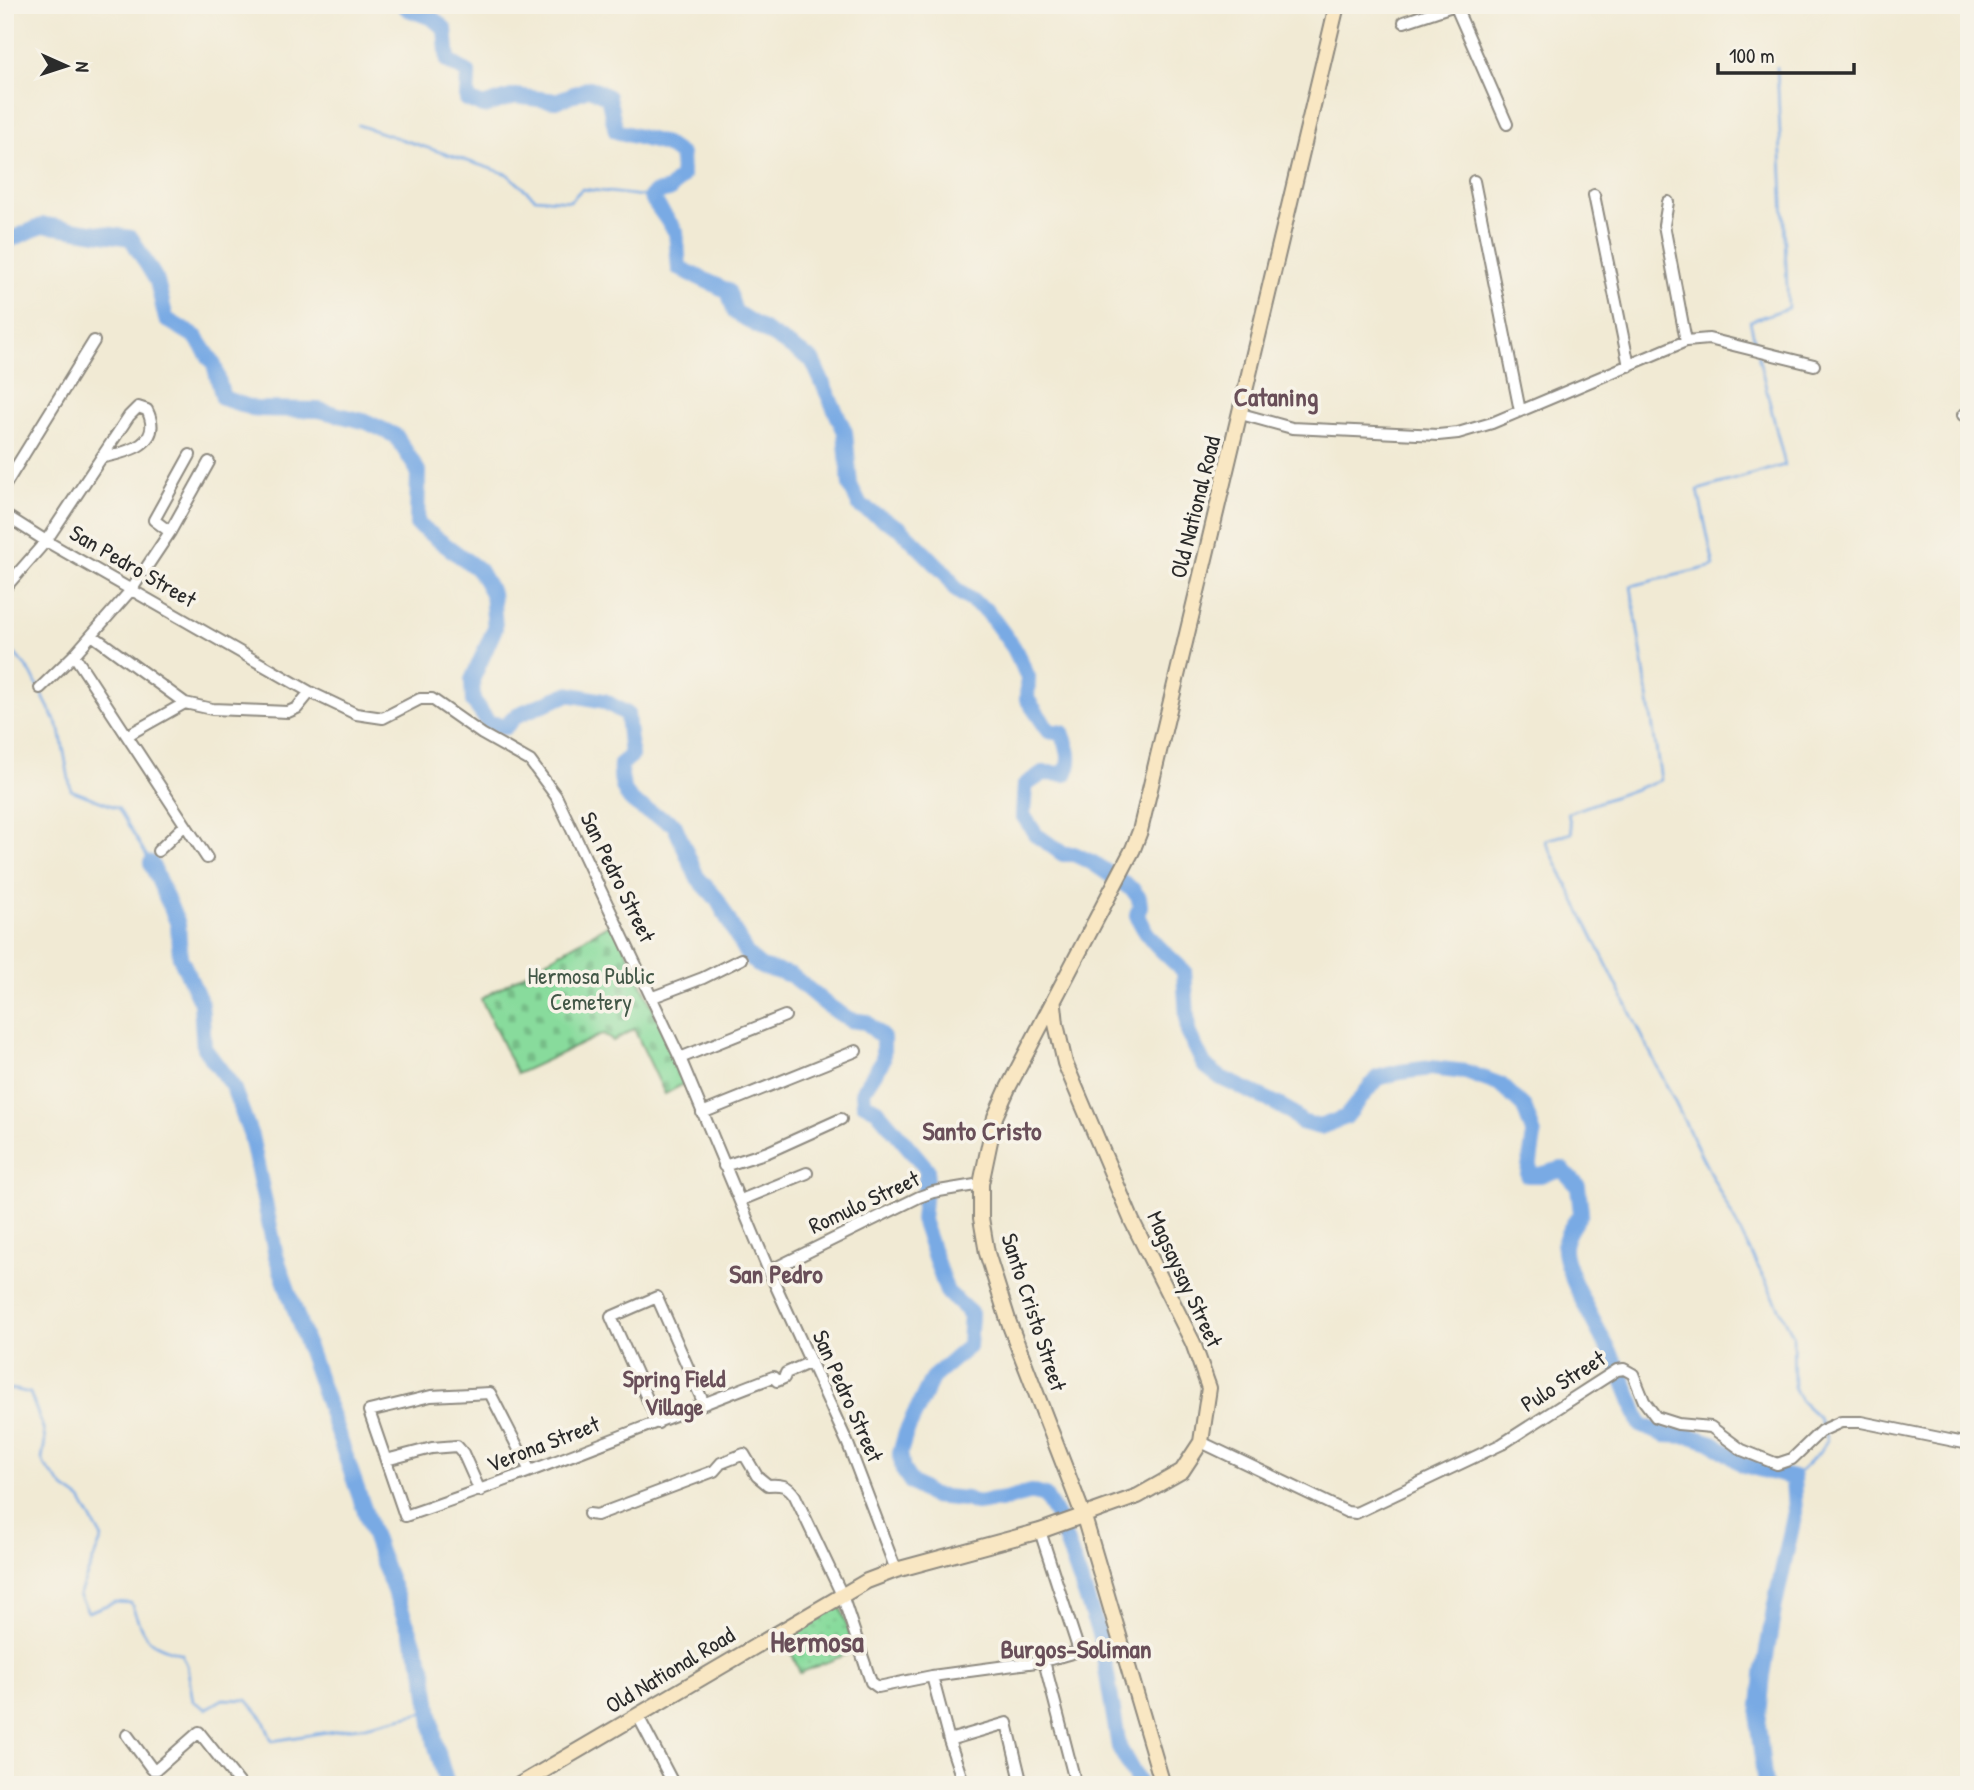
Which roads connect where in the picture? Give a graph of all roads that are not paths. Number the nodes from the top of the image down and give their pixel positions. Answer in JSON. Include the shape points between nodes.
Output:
{"nodes":[{"id":1,"x":1337,"y":5,"type":"edge"},
{"id":2,"x":1455,"y":5,"type":"edge"},
{"id":3,"x":1404,"y":22,"type":"dead end"},
{"id":4,"x":1507,"y":124,"type":"dead end"},
{"id":5,"x":1474,"y":181,"type":"dead end"},
{"id":6,"x":1594,"y":195,"type":"dead end"},
{"id":7,"x":1668,"y":202,"type":"dead end"},
{"id":8,"x":94,"y":341,"type":"dead end"},
{"id":9,"x":1686,"y":341,"type":"junction"},
{"id":10,"x":1814,"y":365,"type":"dead end"},
{"id":11,"x":1629,"y":366,"type":"junction"},
{"id":12,"x":1520,"y":411,"type":"junction"},
{"id":13,"x":1241,"y":414,"type":"junction"},
{"id":14,"x":190,"y":454,"type":"dead end"},
{"id":15,"x":103,"y":457,"type":"junction"},
{"id":16,"x":209,"y":462,"type":"dead end"},
{"id":17,"x":5,"y":485,"type":"edge"},
{"id":18,"x":5,"y":514,"type":"edge"},
{"id":19,"x":170,"y":532,"type":"junction"},
{"id":20,"x":46,"y":541,"type":"junction"},
{"id":21,"x":5,"y":588,"type":"edge"},
{"id":22,"x":132,"y":589,"type":"junction"},
{"id":23,"x":92,"y":635,"type":"junction"},
{"id":24,"x":74,"y":655,"type":"junction"},
{"id":25,"x":40,"y":688,"type":"dead end"},
{"id":26,"x":310,"y":692,"type":"junction"},
{"id":27,"x":185,"y":703,"type":"junction"},
{"id":28,"x":128,"y":735,"type":"junction"},
{"id":29,"x":186,"y":825,"type":"junction"},
{"id":30,"x":158,"y":851,"type":"dead end"},
{"id":31,"x":207,"y":858,"type":"dead end"},
{"id":32,"x":741,"y":959,"type":"dead end"},
{"id":33,"x":653,"y":997,"type":"junction"},
{"id":34,"x":1054,"y":1003,"type":"junction"},
{"id":35,"x":785,"y":1016,"type":"dead end"},
{"id":36,"x":856,"y":1051,"type":"dead end"},
{"id":37,"x":680,"y":1058,"type":"junction"},
{"id":38,"x":702,"y":1112,"type":"junction"},
{"id":39,"x":841,"y":1119,"type":"dead end"},
{"id":40,"x":724,"y":1166,"type":"junction"},
{"id":41,"x":807,"y":1173,"type":"dead end"},
{"id":42,"x":981,"y":1184,"type":"junction"},
{"id":43,"x":741,"y":1200,"type":"junction"},
{"id":44,"x":769,"y":1271,"type":"junction"},
{"id":45,"x":811,"y":1362,"type":"junction"},
{"id":46,"x":704,"y":1404,"type":"junction"},
{"id":47,"x":658,"y":1423,"type":"junction"},
{"id":48,"x":1201,"y":1442,"type":"junction"},
{"id":49,"x":1969,"y":1444,"type":"edge"},
{"id":50,"x":386,"y":1460,"type":"junction"},
{"id":51,"x":530,"y":1471,"type":"junction"},
{"id":52,"x":480,"y":1491,"type":"junction"},
{"id":53,"x":589,"y":1514,"type":"dead end"},
{"id":54,"x":1084,"y":1517,"type":"junction"},
{"id":55,"x":1052,"y":1527,"type":"junction"},
{"id":56,"x":896,"y":1570,"type":"junction"},
{"id":57,"x":842,"y":1595,"type":"junction"},
{"id":58,"x":1044,"y":1661,"type":"junction"},
{"id":59,"x":932,"y":1676,"type":"junction"},
{"id":60,"x":638,"y":1716,"type":"junction"},
{"id":61,"x":127,"y":1735,"type":"dead end"},
{"id":62,"x":949,"y":1740,"type":"junction"},
{"id":63,"x":241,"y":1785,"type":"edge"},
{"id":64,"x":519,"y":1785,"type":"edge"},
{"id":65,"x":674,"y":1785,"type":"edge"},
{"id":66,"x":964,"y":1785,"type":"edge"},
{"id":67,"x":1022,"y":1785,"type":"edge"},
{"id":68,"x":1076,"y":1785,"type":"edge"},
{"id":69,"x":1163,"y":1785,"type":"edge"}],
"edges":[{"from":1,"to":13,"type":"main road","name":"Old National Road"},
{"from":2,"to":3,"type":"street"},
{"from":2,"to":4,"type":"street"},
{"from":5,"to":12,"type":"street"},
{"from":6,"to":11,"type":"street"},
{"from":7,"to":9,"type":"street","via":[[1664,225]]},
{"from":8,"to":17,"type":"street"},
{"from":9,"to":10,"type":"street","via":[[1709,339]]},
{"from":9,"to":11,"type":"street"},
{"from":11,"to":12,"type":"street"},
{"from":12,"to":13,"type":"street","via":[[1472,430],[1437,435],[1292,428]]},
{"from":13,"to":34,"type":"main road","name":"Old National Road","via":[[1147,805],[1133,849]]},
{"from":14,"to":19,"type":"street","via":[[154,520]]},
{"from":15,"to":15,"type":"street","via":[[144,443],[151,423],[147,410],[135,409]]},
{"from":15,"to":20,"type":"street"},
{"from":16,"to":19,"type":"street"},
{"from":18,"to":20,"type":"street","name":"San Pedro Street"},
{"from":19,"to":22,"type":"street"},
{"from":20,"to":21,"type":"street"},
{"from":20,"to":22,"type":"street","name":"San Pedro Street"},
{"from":22,"to":23,"type":"street"},
{"from":22,"to":26,"type":"street","name":"San Pedro Street"},
{"from":23,"to":24,"type":"street"},
{"from":23,"to":27,"type":"street"},
{"from":24,"to":25,"type":"street"},
{"from":24,"to":28,"type":"street"},
{"from":26,"to":27,"type":"street","via":[[288,712],[222,710]]},
{"from":26,"to":33,"type":"street","name":"San Pedro Street","via":[[376,719],[420,699],[432,699],[530,761],[556,796]]},
{"from":27,"to":28,"type":"street"},
{"from":28,"to":29,"type":"street"},
{"from":29,"to":30,"type":"street"},
{"from":29,"to":31,"type":"street"},
{"from":32,"to":33,"type":"street"},
{"from":33,"to":37,"type":"street","name":"San Pedro Street"},
{"from":34,"to":42,"type":"main road","name":"Santo Cristo Street","via":[[995,1117]]},
{"from":34,"to":48,"type":"main road","name":"Magsaysay Street","via":[[1065,1063],[1132,1221],[1193,1343],[1209,1388]]},
{"from":35,"to":37,"type":"street"},
{"from":36,"to":38,"type":"street"},
{"from":37,"to":38,"type":"street","name":"San Pedro Street"},
{"from":38,"to":40,"type":"street","name":"San Pedro Street"},
{"from":39,"to":40,"type":"street"},
{"from":40,"to":43,"type":"street","name":"San Pedro Street"},
{"from":41,"to":43,"type":"street"},
{"from":42,"to":44,"type":"street","name":"Romulo Street","via":[[919,1197]]},
{"from":42,"to":54,"type":"main road","name":"Santo Cristo Street","via":[[987,1253]]},
{"from":43,"to":44,"type":"street","name":"San Pedro Street"},
{"from":44,"to":45,"type":"street","name":"San Pedro Street"},
{"from":45,"to":46,"type":"street","name":"Verona Street","via":[[777,1381],[773,1377]]},
{"from":45,"to":56,"type":"street","name":"San Pedro Street"},
{"from":46,"to":47,"type":"street","name":"Verona Street"},
{"from":46,"to":47,"type":"street","via":[[657,1297],[611,1317]]},
{"from":47,"to":51,"type":"street","name":"Verona Street"},
{"from":48,"to":49,"type":"street","name":"Pulo Street","via":[[1356,1513],[1502,1444],[1626,1369],[1656,1417],[1712,1427],[1742,1450],[1777,1464],[1792,1459],[1826,1428],[1861,1422]]},
{"from":48,"to":54,"type":"main road","name":"Magsaysay Street","via":[[1182,1471],[1138,1496]]},
{"from":50,"to":51,"type":"street","via":[[369,1411],[431,1396],[490,1393]]},
{"from":50,"to":52,"type":"street","via":[[457,1446]]},
{"from":50,"to":52,"type":"street","name":"Verona Street","via":[[405,1516]]},
{"from":51,"to":52,"type":"street","name":"Verona Street"},
{"from":53,"to":57,"type":"street","via":[[597,1515],[714,1471],[721,1462],[744,1454],[768,1485],[790,1489]]},
{"from":54,"to":55,"type":"main road","name":"Old National Road"},
{"from":54,"to":69,"type":"main road","name":"Santo Cristo Street"},
{"from":55,"to":56,"type":"main road","name":"Old National Road"},
{"from":55,"to":58,"type":"street","via":[[1079,1651]]},
{"from":56,"to":57,"type":"main road","name":"Old National Road"},
{"from":57,"to":59,"type":"street","via":[[875,1686]]},
{"from":57,"to":60,"type":"main road","name":"Old National Road"},
{"from":58,"to":59,"type":"street"},
{"from":58,"to":68,"type":"street"},
{"from":59,"to":62,"type":"street"},
{"from":60,"to":64,"type":"main road","name":"Old National Road"},
{"from":60,"to":65,"type":"street"},
{"from":61,"to":63,"type":"street","via":[[152,1769],[157,1769],[199,1731]]},
{"from":62,"to":66,"type":"street"},
{"from":62,"to":67,"type":"street","via":[[1007,1723]]}]}
